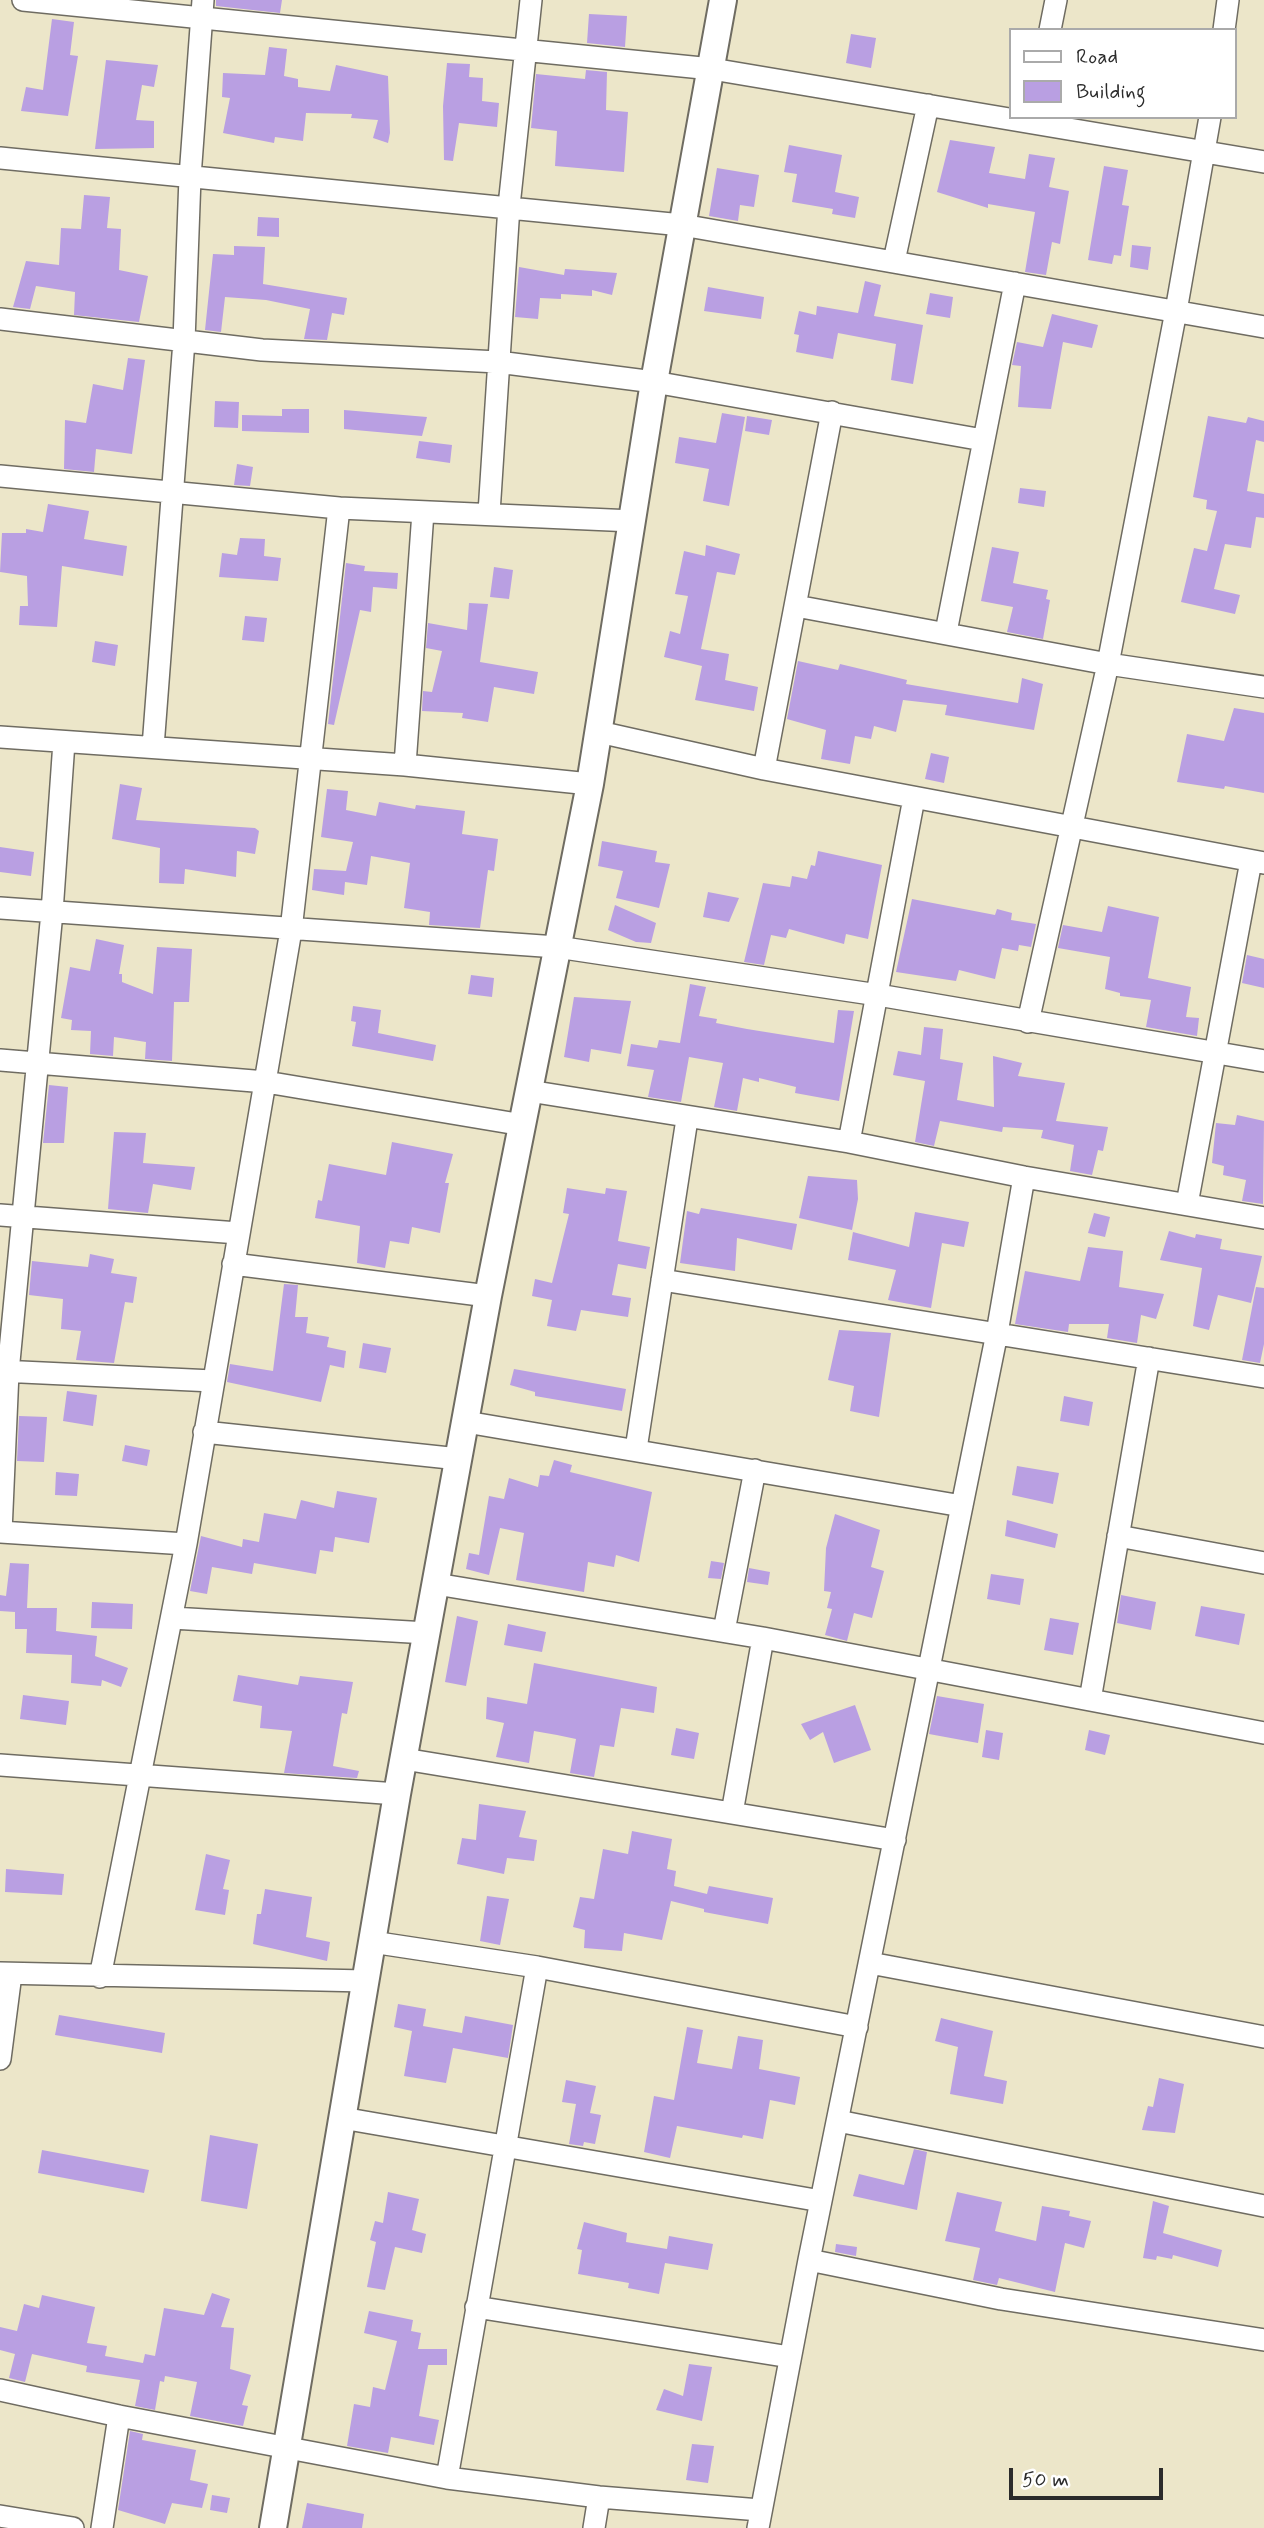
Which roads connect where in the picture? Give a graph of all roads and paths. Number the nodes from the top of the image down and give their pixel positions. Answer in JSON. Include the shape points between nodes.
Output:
{"nodes":[{"id":1,"x":23,"y":0,"type":"edge"},
{"id":2,"x":531,"y":0,"type":"edge"},
{"id":3,"x":723,"y":0,"type":"edge"},
{"id":4,"x":1056,"y":0,"type":"edge"},
{"id":5,"x":1228,"y":0,"type":"edge"},
{"id":6,"x":203,"y":9,"type":"edge"},
{"id":7,"x":1050,"y":28,"type":"edge"},
{"id":8,"x":1224,"y":28,"type":"edge"},
{"id":9,"x":526,"y":48,"type":"junction"},
{"id":10,"x":712,"y":69,"type":"junction"},
{"id":11,"x":928,"y":105,"type":"junction"},
{"id":12,"x":1009,"y":116,"type":"edge"},
{"id":13,"x":1210,"y":119,"type":"edge"},
{"id":14,"x":1035,"y":120,"type":"edge"},
{"id":15,"x":1205,"y":152,"type":"junction"},
{"id":16,"x":0,"y":158,"type":"edge"},
{"id":17,"x":1264,"y":162,"type":"edge"},
{"id":18,"x":190,"y":177,"type":"junction"},
{"id":19,"x":509,"y":206,"type":"junction"},
{"id":20,"x":682,"y":225,"type":"junction"},
{"id":21,"x":894,"y":261,"type":"junction"},
{"id":22,"x":1015,"y":283,"type":"junction"},
{"id":23,"x":1176,"y":311,"type":"junction"},
{"id":24,"x":0,"y":319,"type":"edge"},
{"id":25,"x":1264,"y":327,"type":"edge"},
{"id":26,"x":184,"y":341,"type":"junction"},
{"id":27,"x":498,"y":362,"type":"junction"},
{"id":28,"x":654,"y":382,"type":"junction"},
{"id":29,"x":832,"y":412,"type":"junction"},
{"id":30,"x":983,"y":440,"type":"junction"},
{"id":31,"x":0,"y":476,"type":"edge"},
{"id":32,"x":172,"y":494,"type":"junction"},
{"id":33,"x":339,"y":509,"type":"junction"},
{"id":34,"x":423,"y":512,"type":"junction"},
{"id":35,"x":489,"y":513,"type":"junction"},
{"id":36,"x":633,"y":521,"type":"junction"},
{"id":37,"x":796,"y":606,"type":"junction"},
{"id":38,"x":946,"y":632,"type":"junction"},
{"id":39,"x":1108,"y":664,"type":"junction"},
{"id":40,"x":1264,"y":687,"type":"edge"},
{"id":41,"x":599,"y":732,"type":"junction"},
{"id":42,"x":0,"y":737,"type":"edge"},
{"id":43,"x":64,"y":742,"type":"junction"},
{"id":44,"x":153,"y":747,"type":"junction"},
{"id":45,"x":309,"y":760,"type":"junction"},
{"id":46,"x":405,"y":765,"type":"junction"},
{"id":47,"x":764,"y":769,"type":"junction"},
{"id":48,"x":590,"y":784,"type":"junction"},
{"id":49,"x":914,"y":798,"type":"junction"},
{"id":50,"x":1070,"y":829,"type":"junction"},
{"id":51,"x":1258,"y":862,"type":"edge"},
{"id":52,"x":0,"y":908,"type":"edge"},
{"id":53,"x":52,"y":912,"type":"junction"},
{"id":54,"x":291,"y":930,"type":"junction"},
{"id":55,"x":557,"y":947,"type":"junction"},
{"id":56,"x":878,"y":995,"type":"junction"},
{"id":57,"x":1028,"y":1021,"type":"junction"},
{"id":58,"x":1216,"y":1053,"type":"junction"},
{"id":59,"x":0,"y":1060,"type":"edge"},
{"id":60,"x":1264,"y":1060,"type":"edge"},
{"id":61,"x":37,"y":1062,"type":"junction"},
{"id":62,"x":266,"y":1082,"type":"junction"},
{"id":63,"x":529,"y":1091,"type":"junction"},
{"id":64,"x":687,"y":1119,"type":"junction"},
{"id":65,"x":523,"y":1125,"type":"junction"},
{"id":66,"x":849,"y":1142,"type":"junction"},
{"id":67,"x":1024,"y":1177,"type":"junction"},
{"id":68,"x":1187,"y":1204,"type":"junction"},
{"id":69,"x":10,"y":1216,"type":"edge"},
{"id":70,"x":1264,"y":1218,"type":"edge"},
{"id":71,"x":238,"y":1233,"type":"junction"},
{"id":72,"x":233,"y":1264,"type":"junction"},
{"id":73,"x":662,"y":1280,"type":"junction"},
{"id":74,"x":488,"y":1296,"type":"junction"},
{"id":75,"x":998,"y":1333,"type":"junction"},
{"id":76,"x":1149,"y":1358,"type":"junction"},
{"id":77,"x":4,"y":1372,"type":"edge"},
{"id":78,"x":1264,"y":1377,"type":"edge"},
{"id":79,"x":213,"y":1381,"type":"junction"},
{"id":80,"x":466,"y":1422,"type":"junction"},
{"id":81,"x":204,"y":1432,"type":"junction"},
{"id":82,"x":636,"y":1449,"type":"junction"},
{"id":83,"x":459,"y":1459,"type":"junction"},
{"id":84,"x":755,"y":1470,"type":"junction"},
{"id":85,"x":962,"y":1506,"type":"junction"},
{"id":86,"x":0,"y":1532,"type":"edge"},
{"id":87,"x":1118,"y":1536,"type":"junction"},
{"id":88,"x":186,"y":1544,"type":"junction"},
{"id":89,"x":1264,"y":1563,"type":"edge"},
{"id":90,"x":436,"y":1584,"type":"junction"},
{"id":91,"x":172,"y":1618,"type":"junction"},
{"id":92,"x":724,"y":1631,"type":"junction"},
{"id":93,"x":427,"y":1633,"type":"junction"},
{"id":94,"x":763,"y":1638,"type":"junction"},
{"id":95,"x":930,"y":1669,"type":"junction"},
{"id":96,"x":1090,"y":1700,"type":"junction"},
{"id":97,"x":1264,"y":1733,"type":"edge"},
{"id":98,"x":404,"y":1759,"type":"junction"},
{"id":99,"x":0,"y":1765,"type":"edge"},
{"id":100,"x":138,"y":1777,"type":"junction"},
{"id":101,"x":397,"y":1794,"type":"junction"},
{"id":102,"x":732,"y":1813,"type":"junction"},
{"id":103,"x":895,"y":1840,"type":"junction"},
{"id":104,"x":372,"y":1942,"type":"junction"},
{"id":105,"x":870,"y":1963,"type":"junction"},
{"id":106,"x":537,"y":1967,"type":"junction"},
{"id":107,"x":5,"y":1974,"type":"edge"},
{"id":108,"x":100,"y":1977,"type":"junction"},
{"id":109,"x":366,"y":1981,"type":"junction"},
{"id":110,"x":857,"y":2027,"type":"junction"},
{"id":111,"x":1264,"y":2038,"type":"edge"},
{"id":112,"x":0,"y":2059,"type":"edge"},
{"id":113,"x":342,"y":2118,"type":"junction"},
{"id":114,"x":838,"y":2121,"type":"junction"},
{"id":115,"x":504,"y":2147,"type":"junction"},
{"id":116,"x":821,"y":2201,"type":"junction"},
{"id":117,"x":1264,"y":2206,"type":"edge"},
{"id":118,"x":809,"y":2260,"type":"junction"},
{"id":119,"x":476,"y":2307,"type":"junction"},
{"id":120,"x":1264,"y":2340,"type":"edge"},
{"id":121,"x":790,"y":2357,"type":"junction"},
{"id":122,"x":0,"y":2390,"type":"edge"},
{"id":123,"x":119,"y":2416,"type":"junction"},
{"id":124,"x":288,"y":2446,"type":"junction"},
{"id":125,"x":447,"y":2478,"type":"junction"},
{"id":126,"x":599,"y":2497,"type":"junction"},
{"id":127,"x":0,"y":2516,"type":"edge"},
{"id":128,"x":759,"y":2519,"type":"edge"},
{"id":129,"x":73,"y":2528,"type":"edge"},
{"id":130,"x":102,"y":2528,"type":"edge"},
{"id":131,"x":273,"y":2528,"type":"edge"},
{"id":132,"x":594,"y":2528,"type":"edge"}],
"edges":[{"from":1,"to":6,"type":"street"},
{"from":2,"to":9,"type":"street"},
{"from":3,"to":10,"type":"street"},
{"from":4,"to":7,"type":"street"},
{"from":5,"to":8,"type":"street"},
{"from":6,"to":9,"type":"street"},
{"from":6,"to":18,"type":"street"},
{"from":9,"to":10,"type":"street"},
{"from":9,"to":19,"type":"street"},
{"from":10,"to":11,"type":"street"},
{"from":10,"to":20,"type":"street"},
{"from":11,"to":12,"type":"street"},
{"from":11,"to":21,"type":"street"},
{"from":13,"to":15,"type":"street"},
{"from":14,"to":15,"type":"street"},
{"from":15,"to":17,"type":"street"},
{"from":15,"to":23,"type":"street"},
{"from":16,"to":18,"type":"street"},
{"from":18,"to":19,"type":"street"},
{"from":18,"to":26,"type":"street"},
{"from":19,"to":20,"type":"street"},
{"from":19,"to":27,"type":"street"},
{"from":20,"to":21,"type":"street"},
{"from":20,"to":28,"type":"street"},
{"from":21,"to":22,"type":"street"},
{"from":22,"to":23,"type":"street"},
{"from":22,"to":30,"type":"street"},
{"from":23,"to":25,"type":"street"},
{"from":23,"to":39,"type":"street"},
{"from":24,"to":26,"type":"street"},
{"from":26,"to":27,"type":"street","via":[[332,356]]},
{"from":26,"to":32,"type":"street"},
{"from":27,"to":28,"type":"street"},
{"from":27,"to":35,"type":"street"},
{"from":28,"to":29,"type":"street"},
{"from":28,"to":36,"type":"street"},
{"from":29,"to":30,"type":"street"},
{"from":29,"to":37,"type":"street"},
{"from":30,"to":38,"type":"street"},
{"from":31,"to":32,"type":"street"},
{"from":32,"to":33,"type":"street"},
{"from":32,"to":44,"type":"street"},
{"from":33,"to":34,"type":"street"},
{"from":33,"to":45,"type":"street"},
{"from":34,"to":35,"type":"street"},
{"from":34,"to":46,"type":"street"},
{"from":35,"to":36,"type":"street"},
{"from":36,"to":41,"type":"street"},
{"from":37,"to":38,"type":"street"},
{"from":37,"to":47,"type":"street"},
{"from":38,"to":39,"type":"street"},
{"from":39,"to":40,"type":"street"},
{"from":39,"to":50,"type":"street"},
{"from":41,"to":47,"type":"street"},
{"from":41,"to":48,"type":"street"},
{"from":42,"to":43,"type":"street"},
{"from":43,"to":44,"type":"street"},
{"from":43,"to":53,"type":"street"},
{"from":44,"to":45,"type":"street"},
{"from":45,"to":46,"type":"street"},
{"from":45,"to":54,"type":"street"},
{"from":46,"to":48,"type":"street"},
{"from":47,"to":49,"type":"street"},
{"from":48,"to":55,"type":"street"},
{"from":49,"to":50,"type":"street"},
{"from":49,"to":56,"type":"street"},
{"from":50,"to":51,"type":"street"},
{"from":50,"to":57,"type":"street"},
{"from":51,"to":58,"type":"street"},
{"from":52,"to":53,"type":"street"},
{"from":53,"to":54,"type":"street"},
{"from":53,"to":61,"type":"street"},
{"from":54,"to":55,"type":"street"},
{"from":54,"to":62,"type":"street"},
{"from":55,"to":56,"type":"street"},
{"from":55,"to":63,"type":"street"},
{"from":56,"to":57,"type":"street"},
{"from":56,"to":66,"type":"street"},
{"from":57,"to":58,"type":"street"},
{"from":58,"to":60,"type":"street"},
{"from":58,"to":68,"type":"street"},
{"from":59,"to":61,"type":"street"},
{"from":61,"to":62,"type":"street"},
{"from":61,"to":69,"type":"street"},
{"from":62,"to":65,"type":"street"},
{"from":62,"to":71,"type":"street"},
{"from":63,"to":64,"type":"street"},
{"from":63,"to":65,"type":"street"},
{"from":64,"to":66,"type":"street"},
{"from":64,"to":73,"type":"street"},
{"from":65,"to":74,"type":"street"},
{"from":66,"to":67,"type":"street"},
{"from":67,"to":68,"type":"street"},
{"from":67,"to":75,"type":"street"},
{"from":68,"to":70,"type":"street"},
{"from":69,"to":71,"type":"street"},
{"from":69,"to":77,"type":"street"},
{"from":71,"to":72,"type":"street"},
{"from":72,"to":74,"type":"street"},
{"from":72,"to":79,"type":"street"},
{"from":73,"to":75,"type":"street"},
{"from":73,"to":82,"type":"street"},
{"from":74,"to":80,"type":"street"},
{"from":75,"to":76,"type":"street"},
{"from":75,"to":85,"type":"street"},
{"from":76,"to":78,"type":"street"},
{"from":76,"to":87,"type":"street"},
{"from":77,"to":79,"type":"street"},
{"from":77,"to":86,"type":"street"},
{"from":79,"to":81,"type":"street"},
{"from":80,"to":82,"type":"street"},
{"from":80,"to":83,"type":"street"},
{"from":81,"to":83,"type":"street"},
{"from":81,"to":88,"type":"street"},
{"from":82,"to":84,"type":"street"},
{"from":83,"to":90,"type":"street"},
{"from":84,"to":85,"type":"street"},
{"from":84,"to":92,"type":"street"},
{"from":85,"to":95,"type":"street"},
{"from":86,"to":88,"type":"street"},
{"from":87,"to":89,"type":"street"},
{"from":87,"to":96,"type":"street"},
{"from":88,"to":91,"type":"street"},
{"from":90,"to":92,"type":"street"},
{"from":90,"to":93,"type":"street"},
{"from":91,"to":93,"type":"street"},
{"from":91,"to":100,"type":"street"},
{"from":92,"to":94,"type":"street"},
{"from":93,"to":98,"type":"street"},
{"from":94,"to":95,"type":"street"},
{"from":94,"to":102,"type":"street"},
{"from":95,"to":96,"type":"street"},
{"from":95,"to":103,"type":"street"},
{"from":96,"to":97,"type":"street"},
{"from":98,"to":101,"type":"street"},
{"from":98,"to":102,"type":"street"},
{"from":99,"to":100,"type":"street"},
{"from":100,"to":101,"type":"street"},
{"from":100,"to":108,"type":"street"},
{"from":101,"to":104,"type":"street"},
{"from":102,"to":103,"type":"street"},
{"from":103,"to":105,"type":"street"},
{"from":104,"to":106,"type":"street"},
{"from":104,"to":109,"type":"street"},
{"from":105,"to":110,"type":"street"},
{"from":105,"to":111,"type":"street"},
{"from":106,"to":110,"type":"street"},
{"from":106,"to":115,"type":"street"},
{"from":107,"to":108,"type":"street"},
{"from":107,"to":112,"type":"street"},
{"from":108,"to":109,"type":"street"},
{"from":109,"to":113,"type":"street"},
{"from":110,"to":114,"type":"street"},
{"from":113,"to":115,"type":"street"},
{"from":113,"to":124,"type":"street"},
{"from":114,"to":116,"type":"street"},
{"from":114,"to":117,"type":"street"},
{"from":115,"to":116,"type":"street"},
{"from":115,"to":119,"type":"street"},
{"from":116,"to":118,"type":"street"},
{"from":118,"to":120,"type":"street","via":[[1001,2299]]},
{"from":118,"to":121,"type":"street"},
{"from":119,"to":121,"type":"street"},
{"from":119,"to":125,"type":"street"},
{"from":121,"to":128,"type":"street"},
{"from":122,"to":123,"type":"street"},
{"from":123,"to":124,"type":"street"},
{"from":123,"to":130,"type":"street"},
{"from":124,"to":125,"type":"street"},
{"from":124,"to":131,"type":"street"},
{"from":125,"to":126,"type":"street"},
{"from":126,"to":128,"type":"street"},
{"from":126,"to":132,"type":"street"},
{"from":127,"to":129,"type":"street"}]}
